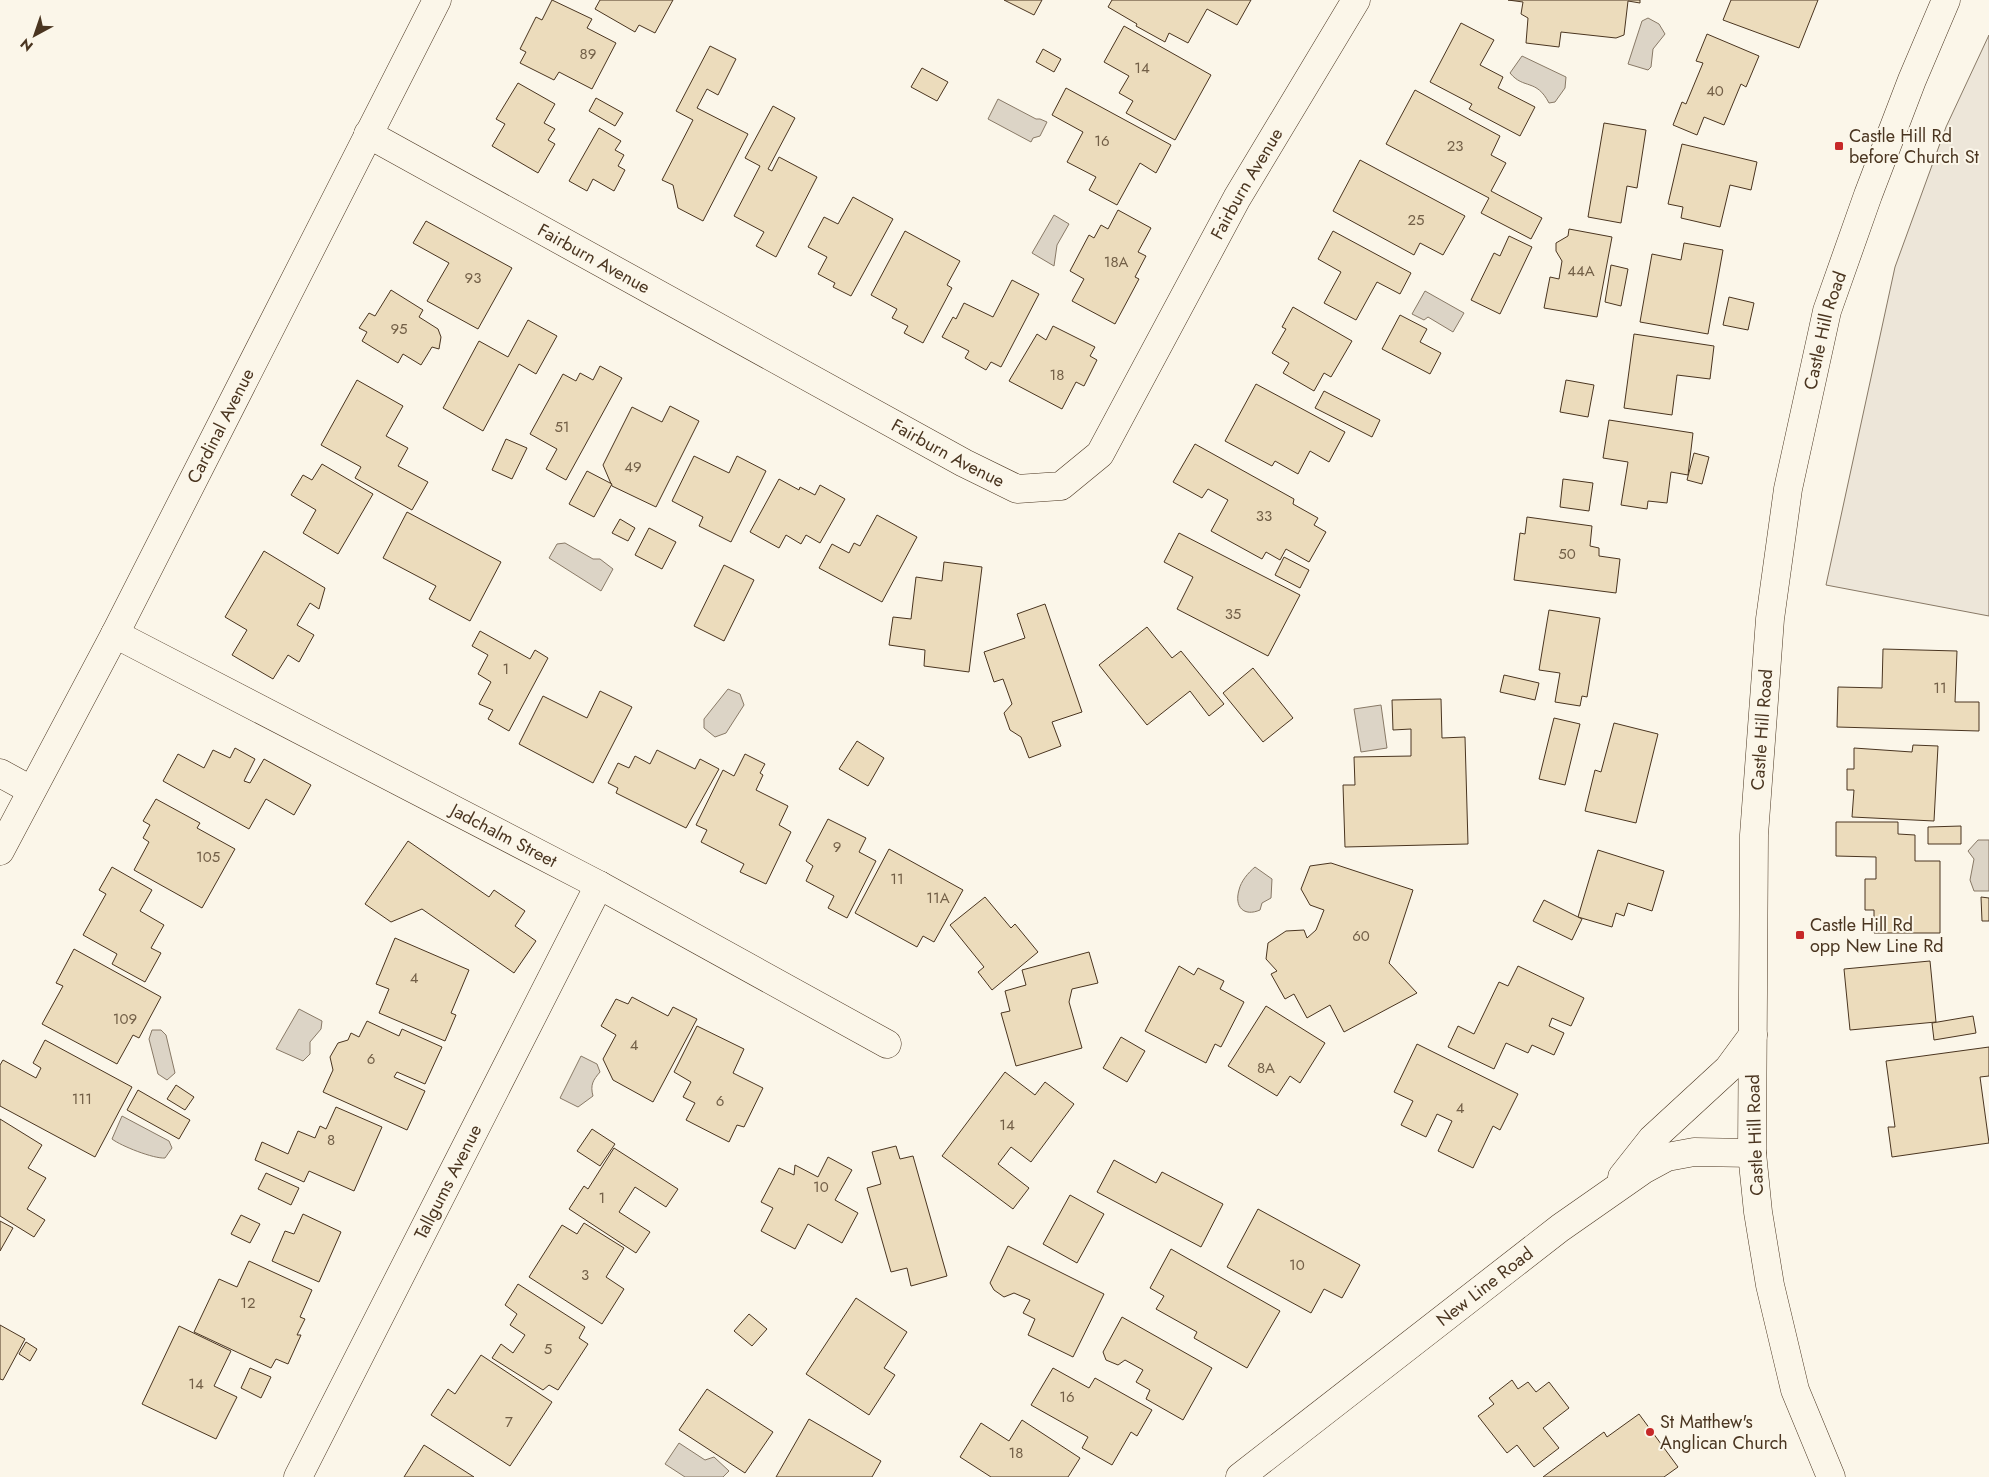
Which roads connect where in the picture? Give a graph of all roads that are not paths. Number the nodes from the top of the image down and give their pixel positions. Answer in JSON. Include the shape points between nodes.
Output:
{"nodes":[{"id":1,"x":437,"y":0,"type":"edge"},
{"id":2,"x":1356,"y":0,"type":"edge"},
{"id":3,"x":1946,"y":0,"type":"edge"},
{"id":4,"x":368,"y":134,"type":"junction"},
{"id":5,"x":115,"y":634,"type":"junction"},
{"id":6,"x":0,"y":773,"type":"edge"},
{"id":7,"x":31,"y":790,"type":"junction"},
{"id":8,"x":0,"y":851,"type":"edge"},
{"id":9,"x":599,"y":885,"type":"junction"},
{"id":10,"x":1753,"y":1035,"type":"junction"},
{"id":11,"x":887,"y":1044,"type":"dead end"},
{"id":12,"x":1752,"y":1152,"type":"junction"},
{"id":13,"x":1612,"y":1190,"type":"junction"},
{"id":14,"x":298,"y":1477,"type":"edge"},
{"id":15,"x":1240,"y":1477,"type":"edge"},
{"id":16,"x":1831,"y":1477,"type":"edge"}],
"edges":[{"from":1,"to":4,"type":"street","name":"Cardinal Avenue"},
{"from":2,"to":4,"type":"street","name":"Fairburn Avenue","via":[[1237,198],[1100,454],[1061,486],[1017,490],[964,464]]},
{"from":3,"to":10,"type":"street","name":"Castle Hill Road","via":[[1871,186],[1827,312],[1788,489],[1770,619],[1754,835]]},
{"from":4,"to":5,"type":"street","name":"Cardinal Avenue"},
{"from":5,"to":7,"type":"street","name":"Cardinal Avenue"},
{"from":5,"to":9,"type":"street","name":"Jadchalm Street"},
{"from":6,"to":7,"type":"street"},
{"from":7,"to":8,"type":"street","name":"Cardinal Avenue"},
{"from":9,"to":11,"type":"street","name":"Jadchalm Street"},
{"from":9,"to":14,"type":"street","name":"Tallgums Avenue"},
{"from":10,"to":12,"type":"street","name":"Castle Hill Road"},
{"from":10,"to":13,"type":"street","via":[[1728,1069],[1652,1138]]},
{"from":12,"to":13,"type":"street","name":"New Line Road","via":[[1694,1152],[1667,1157]]},
{"from":12,"to":16,"type":"street","name":"Castle Hill Road","via":[[1770,1286],[1795,1390]]},
{"from":13,"to":15,"type":"street","name":"New Line Road"}]}
